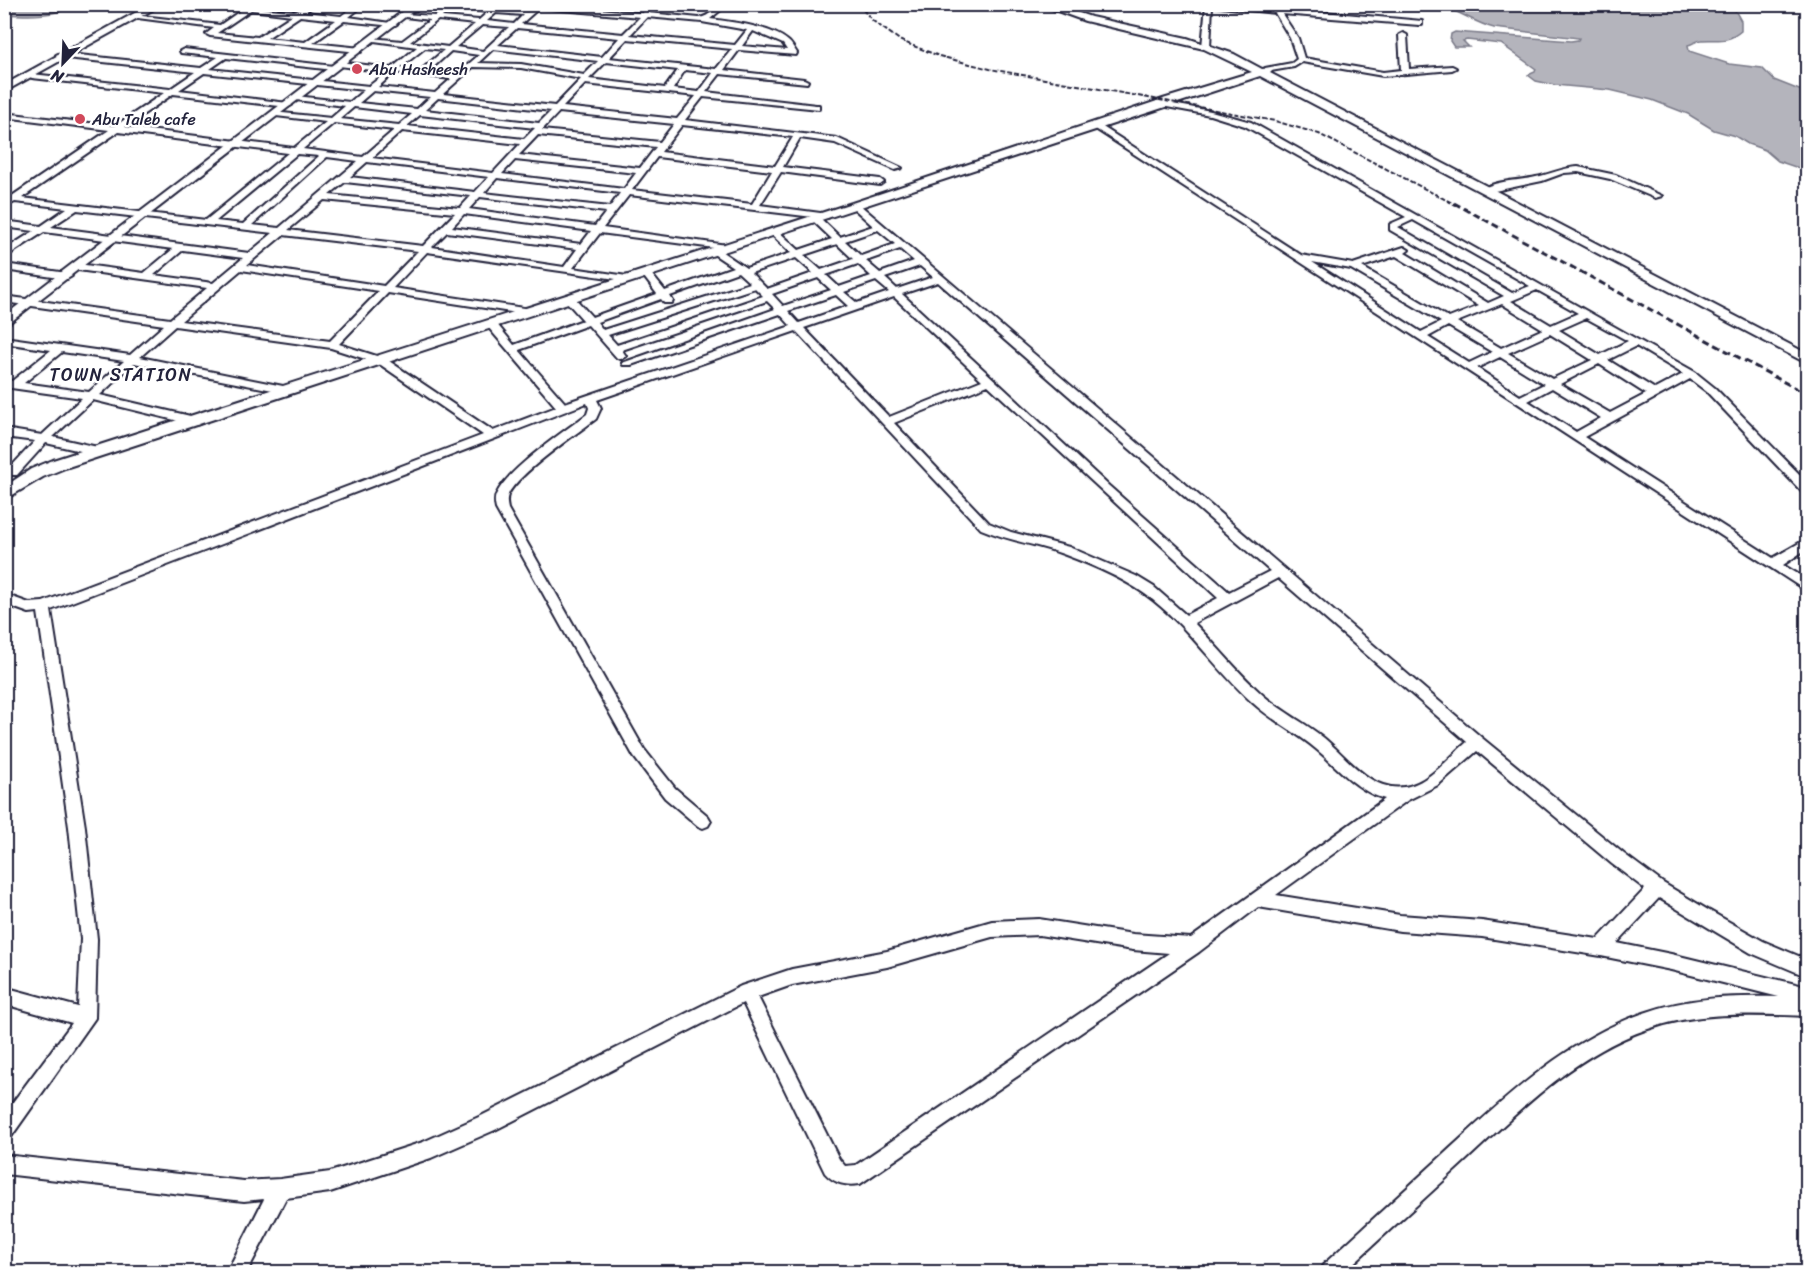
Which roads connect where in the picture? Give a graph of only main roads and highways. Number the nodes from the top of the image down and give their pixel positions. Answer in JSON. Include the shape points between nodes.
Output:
{"nodes":[{"id":1,"x":150,"y":4,"type":"edge"},
{"id":2,"x":159,"y":4,"type":"edge"},
{"id":3,"x":1042,"y":4,"type":"edge"},
{"id":4,"x":1053,"y":4,"type":"edge"},
{"id":5,"x":420,"y":5,"type":"edge"},
{"id":6,"x":402,"y":10,"type":"edge"},
{"id":7,"x":1207,"y":45,"type":"junction"},
{"id":8,"x":64,"y":56,"type":"junction"},
{"id":9,"x":1264,"y":71,"type":"junction"},
{"id":10,"x":4,"y":85,"type":"edge"},
{"id":11,"x":4,"y":90,"type":"edge"},
{"id":12,"x":1489,"y":189,"type":"junction"},
{"id":13,"x":4,"y":323,"type":"edge"},
{"id":14,"x":1808,"y":352,"type":"edge"},
{"id":15,"x":1808,"y":360,"type":"edge"},
{"id":16,"x":4,"y":495,"type":"edge"}],
"edges":[{"from":1,"to":8,"type":"main road"},
{"from":2,"to":8,"type":"main road"},
{"from":3,"to":7,"type":"main road","via":[[1091,21]]},
{"from":4,"to":7,"type":"main road","via":[[1093,18]]},
{"from":5,"to":6,"type":"main road"},
{"from":6,"to":13,"type":"main road","via":[[393,24]]},
{"from":7,"to":9,"type":"main road"},
{"from":8,"to":10,"type":"main road"},
{"from":8,"to":11,"type":"main road"},
{"from":9,"to":12,"type":"main road"},
{"from":9,"to":16,"type":"main road","via":[[53,466]]},
{"from":12,"to":14,"type":"main road"},
{"from":12,"to":15,"type":"main road"}]}
